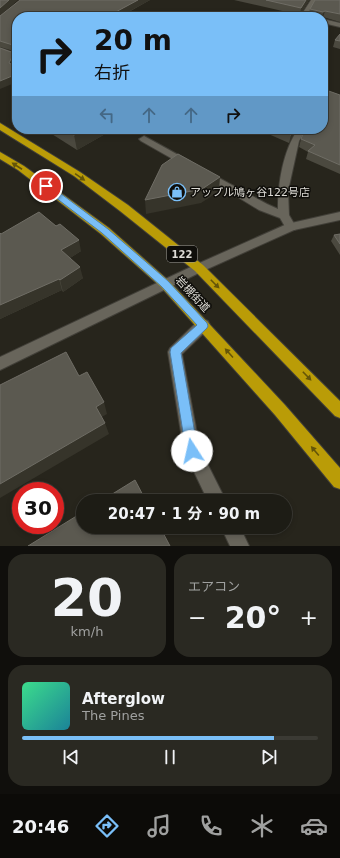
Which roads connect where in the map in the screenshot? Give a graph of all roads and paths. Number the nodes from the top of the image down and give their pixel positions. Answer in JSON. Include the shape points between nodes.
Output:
{"nodes":[{"id":1,"x":314,"y":0,"type":"edge"},
{"id":2,"x":306,"y":12,"type":"edge"},
{"id":3,"x":328,"y":22,"type":"edge"},
{"id":4,"x":340,"y":25,"type":"edge"},
{"id":5,"x":0,"y":50,"type":"edge"},
{"id":6,"x":12,"y":54,"type":"edge"},
{"id":7,"x":0,"y":126,"type":"edge"},
{"id":8,"x":12,"y":133,"type":"edge"},
{"id":9,"x":13,"y":134,"type":"edge"},
{"id":10,"x":299,"y":134,"type":"edge"},
{"id":11,"x":144,"y":139,"type":"dead end"},
{"id":12,"x":0,"y":155,"type":"edge"},
{"id":13,"x":284,"y":215,"type":"junction"},
{"id":14,"x":340,"y":216,"type":"edge"},
{"id":15,"x":291,"y":227,"type":"junction"},
{"id":16,"x":199,"y":268,"type":"junction"},
{"id":17,"x":165,"y":284,"type":"junction"},
{"id":18,"x":203,"y":326,"type":"junction"},
{"id":19,"x":0,"y":364,"type":"edge"},
{"id":20,"x":340,"y":410,"type":"edge"},
{"id":21,"x":340,"y":480,"type":"edge"},
{"id":22,"x":214,"y":494,"type":"edge"},
{"id":23,"x":234,"y":534,"type":"edge"},
{"id":24,"x":240,"y":546,"type":"edge"}],
"edges":[{"from":1,"to":2,"type":"street"},
{"from":3,"to":4,"type":"street"},
{"from":5,"to":6,"type":"street"},
{"from":7,"to":8,"type":"highway","name":"岩槻街道","number":"122","one_way":true},
{"from":9,"to":16,"type":"highway","name":"岩槻街道","number":"122","one_way":true,"via":[[124,208]]},
{"from":10,"to":13,"type":"street","via":[[294,141],[284,190]]},
{"from":11,"to":13,"type":"street","via":[[263,207]]},
{"from":17,"to":12,"type":"highway","name":"岩槻街道","one_way":true,"via":[[105,231]]},
{"from":13,"to":15,"type":"street"},
{"from":14,"to":15,"type":"street"},
{"from":15,"to":16,"type":"street"},
{"from":16,"to":17,"type":"street"},
{"from":16,"to":20,"type":"highway","name":"岩槻街道","number":"122","one_way":true},
{"from":17,"to":18,"type":"highway","name":"岩槻街道"},
{"from":17,"to":19,"type":"street"},
{"from":21,"to":18,"type":"highway","name":"岩槻街道","one_way":true},
{"from":18,"to":22,"type":"street","via":[[175,352],[192,451]]},
{"from":23,"to":24,"type":"street"}]}
